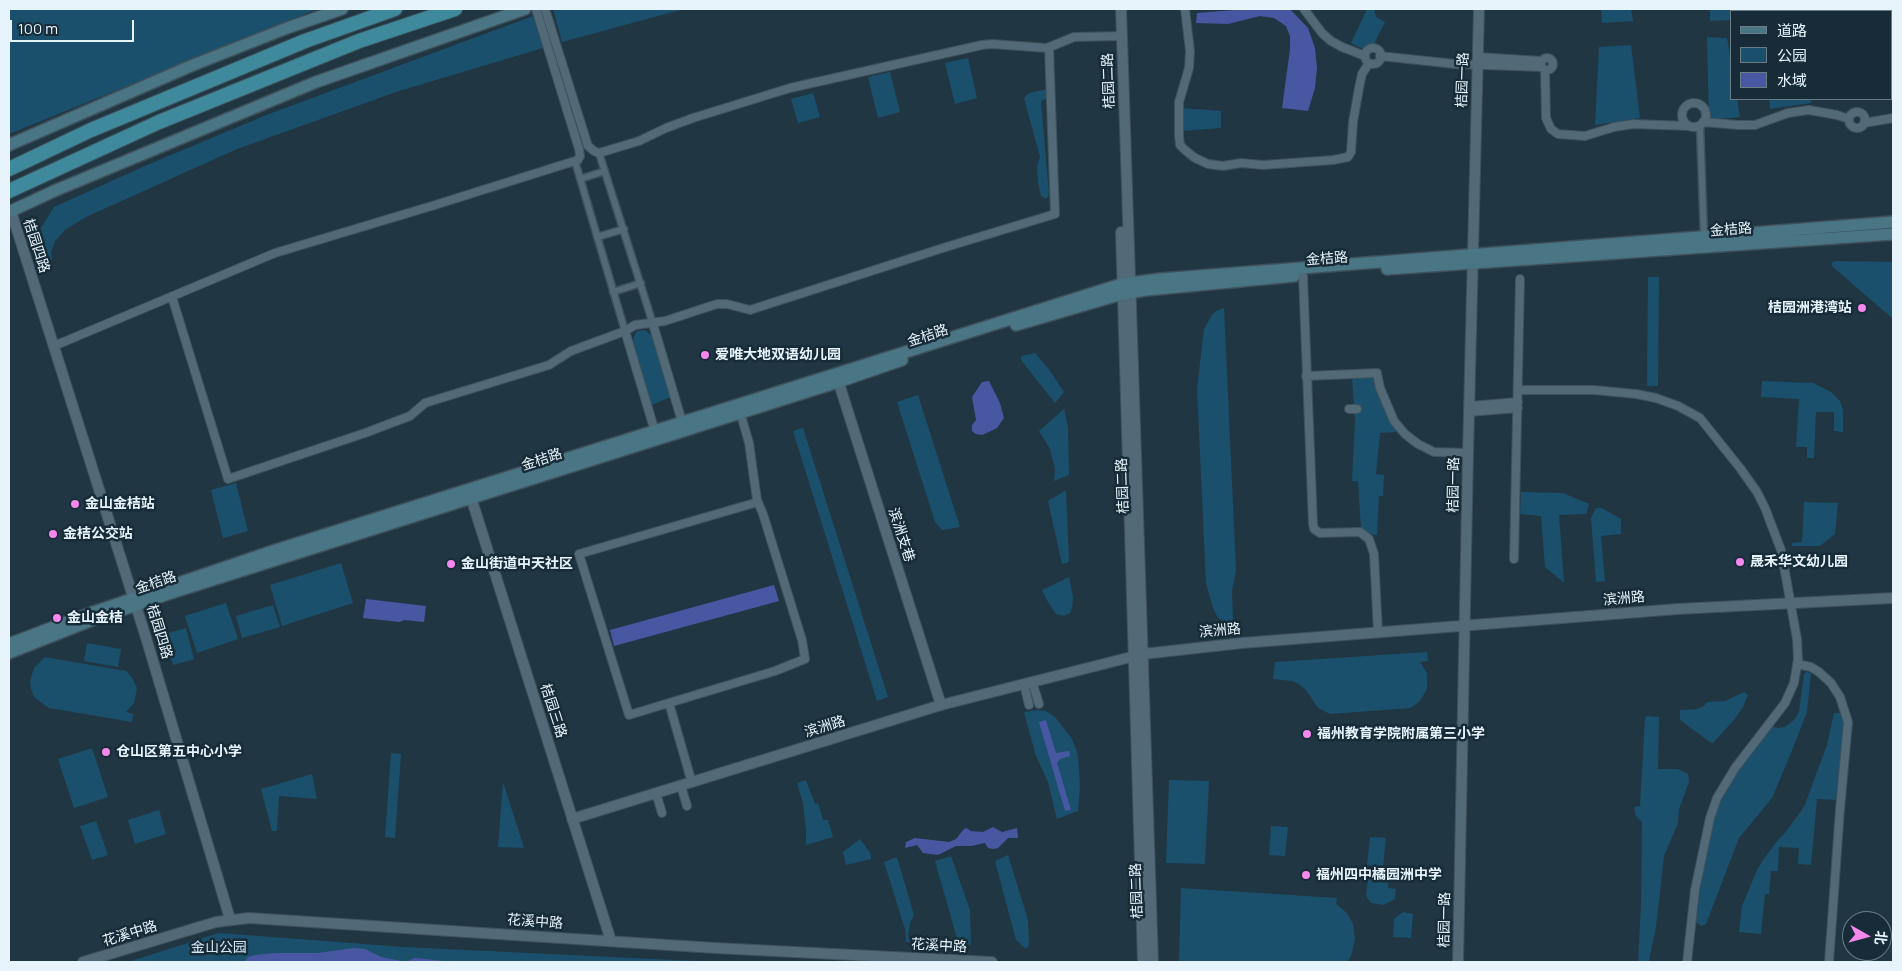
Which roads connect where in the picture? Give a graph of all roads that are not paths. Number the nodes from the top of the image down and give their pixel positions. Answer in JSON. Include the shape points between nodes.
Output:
{"nodes":[{"id":1,"x":342,"y":9,"type":"edge"},
{"id":2,"x":395,"y":9,"type":"edge"},
{"id":3,"x":455,"y":9,"type":"edge"},
{"id":4,"x":525,"y":9,"type":"edge"},
{"id":5,"x":536,"y":9,"type":"edge"},
{"id":6,"x":545,"y":9,"type":"edge"},
{"id":7,"x":1114,"y":9,"type":"edge"},
{"id":8,"x":1121,"y":9,"type":"edge"},
{"id":9,"x":1184,"y":9,"type":"edge"},
{"id":10,"x":1304,"y":9,"type":"edge"},
{"id":11,"x":1480,"y":9,"type":"edge"},
{"id":12,"x":1118,"y":36,"type":"junction"},
{"id":13,"x":1049,"y":47,"type":"junction"},
{"id":14,"x":1380,"y":56,"type":"junction"},
{"id":15,"x":1367,"y":59,"type":"junction"},
{"id":16,"x":1478,"y":61,"type":"junction"},
{"id":17,"x":1893,"y":118,"type":"edge"},
{"id":18,"x":1701,"y":123,"type":"junction"},
{"id":19,"x":1688,"y":126,"type":"junction"},
{"id":20,"x":9,"y":145,"type":"edge"},
{"id":21,"x":599,"y":153,"type":"junction"},
{"id":22,"x":575,"y":161,"type":"junction"},
{"id":23,"x":9,"y":169,"type":"edge"},
{"id":24,"x":605,"y":171,"type":"junction"},
{"id":25,"x":580,"y":179,"type":"junction"},
{"id":26,"x":9,"y":191,"type":"edge"},
{"id":27,"x":10,"y":212,"type":"edge"},
{"id":28,"x":1893,"y":222,"type":"edge"},
{"id":29,"x":624,"y":230,"type":"junction"},
{"id":30,"x":1893,"y":234,"type":"edge"},
{"id":31,"x":597,"y":237,"type":"junction"},
{"id":32,"x":1704,"y":237,"type":"junction"},
{"id":33,"x":1473,"y":260,"type":"junction"},
{"id":34,"x":1303,"y":276,"type":"junction"},
{"id":35,"x":1520,"y":279,"type":"dead end"},
{"id":36,"x":641,"y":283,"type":"junction"},
{"id":37,"x":1126,"y":288,"type":"junction"},
{"id":38,"x":613,"y":292,"type":"junction"},
{"id":39,"x":172,"y":297,"type":"junction"},
{"id":40,"x":654,"y":324,"type":"junction"},
{"id":41,"x":625,"y":331,"type":"junction"},
{"id":42,"x":54,"y":346,"type":"junction"},
{"id":43,"x":1306,"y":376,"type":"junction"},
{"id":44,"x":837,"y":378,"type":"junction"},
{"id":45,"x":1518,"y":390,"type":"junction"},
{"id":46,"x":1518,"y":405,"type":"junction"},
{"id":47,"x":740,"y":408,"type":"junction"},
{"id":48,"x":1469,"y":409,"type":"junction"},
{"id":49,"x":684,"y":426,"type":"junction"},
{"id":50,"x":656,"y":435,"type":"junction"},
{"id":51,"x":1468,"y":453,"type":"junction"},
{"id":52,"x":470,"y":494,"type":"junction"},
{"id":53,"x":758,"y":502,"type":"junction"},
{"id":54,"x":1514,"y":559,"type":"dead end"},
{"id":55,"x":1893,"y":598,"type":"edge"},
{"id":56,"x":135,"y":602,"type":"junction"},
{"id":57,"x":1792,"y":604,"type":"junction"},
{"id":58,"x":1465,"y":626,"type":"junction"},
{"id":59,"x":1378,"y":632,"type":"junction"},
{"id":60,"x":9,"y":644,"type":"edge"},
{"id":61,"x":9,"y":653,"type":"edge"},
{"id":62,"x":1138,"y":655,"type":"junction"},
{"id":63,"x":1797,"y":664,"type":"junction"},
{"id":64,"x":1028,"y":682,"type":"junction"},
{"id":65,"x":669,"y":703,"type":"junction"},
{"id":66,"x":1039,"y":704,"type":"dead end"},
{"id":67,"x":941,"y":705,"type":"junction"},
{"id":68,"x":1030,"y":705,"type":"dead end"},
{"id":69,"x":692,"y":783,"type":"junction"},
{"id":70,"x":681,"y":786,"type":"junction"},
{"id":71,"x":656,"y":793,"type":"junction"},
{"id":72,"x":687,"y":806,"type":"dead end"},
{"id":73,"x":662,"y":813,"type":"dead end"},
{"id":74,"x":572,"y":819,"type":"junction"},
{"id":75,"x":230,"y":919,"type":"junction"},
{"id":76,"x":610,"y":941,"type":"junction"},
{"id":77,"x":83,"y":962,"type":"edge"},
{"id":78,"x":992,"y":962,"type":"edge"},
{"id":79,"x":1143,"y":962,"type":"edge"},
{"id":80,"x":1153,"y":962,"type":"edge"},
{"id":81,"x":1458,"y":962,"type":"edge"},
{"id":82,"x":1686,"y":962,"type":"edge"},
{"id":83,"x":1829,"y":962,"type":"edge"}],
"edges":[{"from":1,"to":20,"type":"main road","via":[[184,69]]},
{"from":2,"to":23,"type":"highway","via":[[305,41],[91,130]]},
{"from":3,"to":26,"type":"highway","via":[[359,40],[159,122]]},
{"from":4,"to":27,"type":"main road","via":[[316,82]]},
{"from":5,"to":22,"type":"street","via":[[579,149],[580,156]]},
{"from":6,"to":21,"type":"street","via":[[587,141],[591,149]]},
{"from":7,"to":12,"type":"street","name":"桔园二路"},
{"from":8,"to":12,"type":"street","name":"桔园二路"},
{"from":9,"to":15,"type":"street","via":[[1190,52],[1179,102],[1180,145],[1208,164],[1263,165],[1348,156]]},
{"from":10,"to":15,"type":"street","via":[[1331,41]]},
{"from":11,"to":16,"type":"street","name":"桔园一路"},
{"from":12,"to":13,"type":"street","via":[[1074,37]]},
{"from":12,"to":37,"type":"street","name":"桔园二路"},
{"from":13,"to":21,"type":"street","via":[[982,45],[790,88],[693,118],[639,141]]},
{"from":13,"to":40,"type":"street","via":[[1055,214],[750,310],[717,304]]},
{"from":14,"to":15,"type":"street","via":[[1377,63]]},
{"from":14,"to":15,"type":"street","via":[[1373,48],[1368,50]]},
{"from":14,"to":16,"type":"street"},
{"from":16,"to":19,"type":"street","via":[[1543,66],[1546,118],[1551,129],[1558,134],[1585,136],[1632,124]]},
{"from":16,"to":33,"type":"street","name":"桔园一路"},
{"from":17,"to":18,"type":"street","via":[[1864,123],[1855,128],[1849,119],[1810,110],[1755,125]]},
{"from":18,"to":19,"type":"street"},
{"from":18,"to":19,"type":"street","via":[[1705,116],[1703,108],[1690,104],[1682,113]]},
{"from":18,"to":32,"type":"street"},
{"from":21,"to":24,"type":"street"},
{"from":22,"to":25,"type":"street"},
{"from":22,"to":39,"type":"street","via":[[274,253]]},
{"from":24,"to":25,"type":"street"},
{"from":24,"to":29,"type":"street"},
{"from":25,"to":31,"type":"street"},
{"from":27,"to":42,"type":"street","name":"桔园四路"},
{"from":28,"to":32,"type":"main road"},
{"from":29,"to":31,"type":"street"},
{"from":29,"to":36,"type":"street"},
{"from":30,"to":33,"type":"main road","name":"金桔路"},
{"from":31,"to":38,"type":"street"},
{"from":32,"to":33,"type":"main road"},
{"from":33,"to":34,"type":"main road","name":"金桔路"},
{"from":33,"to":37,"type":"main road"},
{"from":33,"to":48,"type":"street","name":"桔园一路"},
{"from":34,"to":37,"type":"main road","name":"金桔路"},
{"from":34,"to":43,"type":"street"},
{"from":35,"to":45,"type":"street"},
{"from":36,"to":38,"type":"street"},
{"from":36,"to":40,"type":"street"},
{"from":37,"to":44,"type":"main road","name":"金桔路"},
{"from":37,"to":62,"type":"street","name":"桔园二路"},
{"from":38,"to":41,"type":"street"},
{"from":39,"to":41,"type":"street","via":[[228,480],[410,416],[425,403],[549,365],[571,351]]},
{"from":39,"to":42,"type":"street"},
{"from":40,"to":41,"type":"street","via":[[639,324]]},
{"from":40,"to":49,"type":"street"},
{"from":41,"to":50,"type":"street"},
{"from":42,"to":56,"type":"street","name":"桔园四路"},
{"from":43,"to":51,"type":"street","via":[[1377,373],[1394,421],[1405,434],[1434,452]]},
{"from":43,"to":59,"type":"street","via":[[1313,524],[1316,532],[1324,534],[1363,533],[1371,544]]},
{"from":44,"to":47,"type":"main road","name":"金桔路"},
{"from":44,"to":67,"type":"street","name":"滨洲支巷"},
{"from":45,"to":46,"type":"street"},
{"from":45,"to":57,"type":"street","via":[[1594,390],[1636,394],[1678,406],[1700,418],[1747,477],[1765,508],[1781,550]]},
{"from":46,"to":48,"type":"street"},
{"from":46,"to":54,"type":"street"},
{"from":47,"to":49,"type":"main road","name":"金桔路"},
{"from":47,"to":53,"type":"street"},
{"from":48,"to":51,"type":"street","name":"桔园一路"},
{"from":49,"to":50,"type":"main road","name":"金桔路"},
{"from":50,"to":52,"type":"main road","name":"金桔路"},
{"from":51,"to":58,"type":"street","name":"桔园一路"},
{"from":52,"to":56,"type":"main road","name":"金桔路"},
{"from":52,"to":74,"type":"street","name":"桔园三路"},
{"from":53,"to":65,"type":"street","via":[[802,640],[805,659]]},
{"from":53,"to":65,"type":"street","via":[[580,554],[629,715]]},
{"from":55,"to":57,"type":"street","name":"滨洲路"},
{"from":56,"to":60,"type":"main road"},
{"from":56,"to":61,"type":"main road","name":"金桔路"},
{"from":56,"to":75,"type":"street","name":"桔园四路"},
{"from":57,"to":58,"type":"street","name":"滨洲路","via":[[1678,609]]},
{"from":57,"to":63,"type":"street"},
{"from":58,"to":59,"type":"street","name":"滨洲路"},
{"from":58,"to":81,"type":"street","name":"桔园一路"},
{"from":59,"to":62,"type":"street","name":"滨洲路","via":[[1193,647]]},
{"from":62,"to":64,"type":"street","name":"滨洲路"},
{"from":62,"to":79,"type":"street","name":"桔园二路"},
{"from":62,"to":80,"type":"street","name":"桔园二路"},
{"from":63,"to":82,"type":"street","via":[[1794,683],[1785,703],[1727,778],[1714,805],[1695,890]]},
{"from":63,"to":83,"type":"street","via":[[1811,667],[1831,683],[1840,697],[1848,722]]},
{"from":64,"to":66,"type":"street"},
{"from":64,"to":67,"type":"street","name":"滨洲路"},
{"from":64,"to":68,"type":"street"},
{"from":65,"to":69,"type":"street"},
{"from":67,"to":69,"type":"street","name":"滨洲路"},
{"from":69,"to":70,"type":"street","name":"滨洲路"},
{"from":70,"to":71,"type":"street","name":"滨洲路"},
{"from":70,"to":72,"type":"street"},
{"from":71,"to":73,"type":"street"},
{"from":71,"to":74,"type":"street","name":"滨洲路"},
{"from":74,"to":76,"type":"street","name":"桔园三路"},
{"from":75,"to":76,"type":"street","name":"花溪中路","via":[[266,918]]},
{"from":75,"to":77,"type":"street","name":"花溪中路"},
{"from":76,"to":78,"type":"street","name":"花溪中路"}]}
